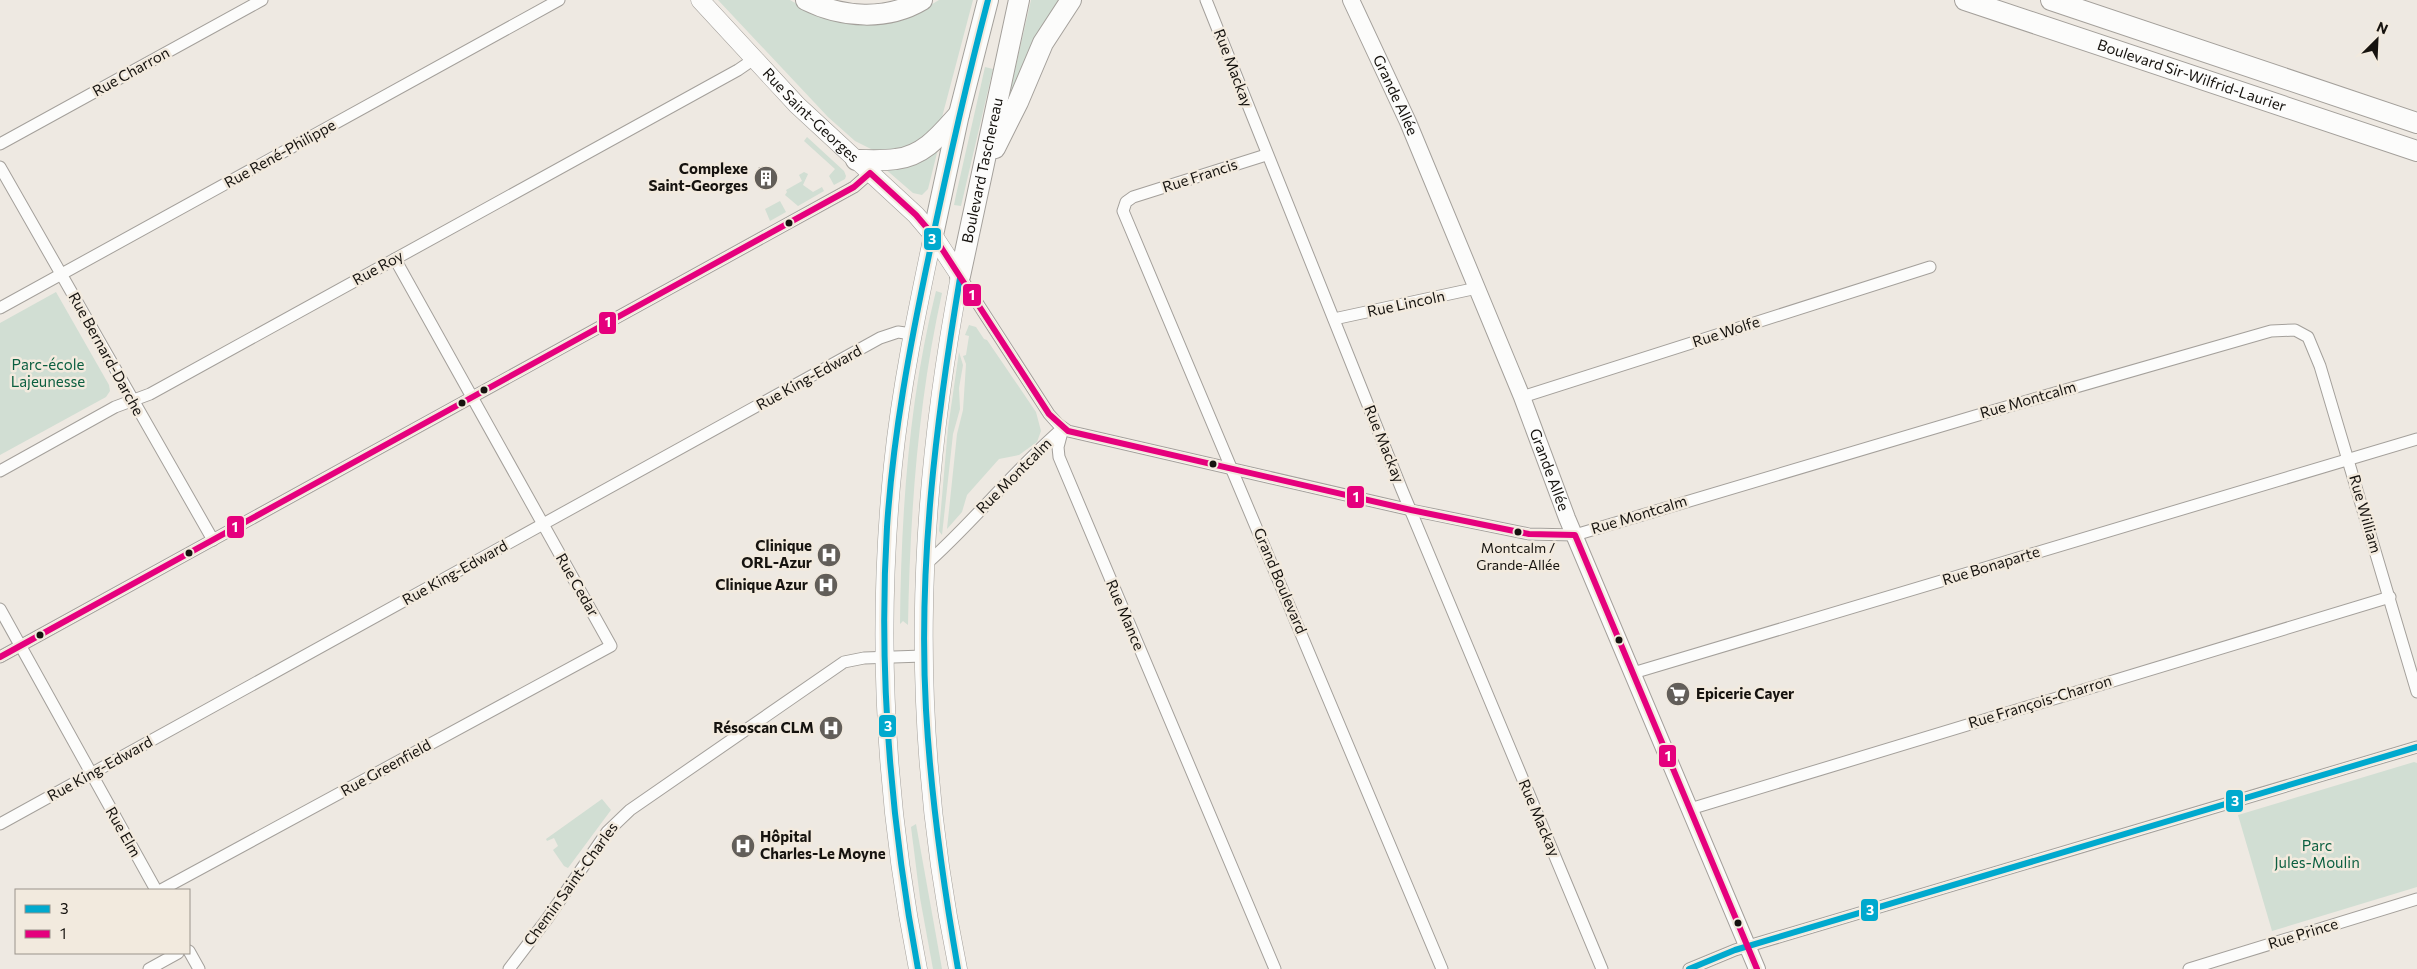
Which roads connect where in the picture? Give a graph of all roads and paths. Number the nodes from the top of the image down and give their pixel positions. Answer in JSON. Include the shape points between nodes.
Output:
{"nodes":[{"id":1,"x":262,"y":0,"type":"edge"},
{"id":2,"x":559,"y":0,"type":"edge"},
{"id":3,"x":700,"y":0,"type":"edge"},
{"id":4,"x":806,"y":0,"type":"edge"},
{"id":5,"x":922,"y":0,"type":"edge"},
{"id":6,"x":988,"y":0,"type":"edge"},
{"id":7,"x":1019,"y":0,"type":"edge"},
{"id":8,"x":1071,"y":0,"type":"edge"},
{"id":9,"x":1206,"y":0,"type":"edge"},
{"id":10,"x":1352,"y":0,"type":"edge"},
{"id":11,"x":1965,"y":0,"type":"edge"},
{"id":12,"x":2051,"y":0,"type":"edge"},
{"id":13,"x":754,"y":58,"type":"junction"},
{"id":14,"x":959,"y":114,"type":"junction"},
{"id":15,"x":2417,"y":123,"type":"edge"},
{"id":16,"x":0,"y":144,"type":"edge"},
{"id":17,"x":2417,"y":151,"type":"edge"},
{"id":18,"x":1266,"y":155,"type":"junction"},
{"id":19,"x":0,"y":167,"type":"edge"},
{"id":20,"x":863,"y":167,"type":"junction"},
{"id":21,"x":984,"y":170,"type":"junction"},
{"id":22,"x":1133,"y":197,"type":"joint"},
{"id":23,"x":933,"y":234,"type":"junction"},
{"id":24,"x":395,"y":259,"type":"junction"},
{"id":25,"x":1930,"y":267,"type":"dead end"},
{"id":26,"x":61,"y":275,"type":"junction"},
{"id":27,"x":960,"y":276,"type":"junction"},
{"id":28,"x":1477,"y":288,"type":"junction"},
{"id":29,"x":0,"y":308,"type":"edge"},
{"id":30,"x":1334,"y":319,"type":"junction"},
{"id":31,"x":912,"y":334,"type":"junction"},
{"id":32,"x":2308,"y":336,"type":"joint"},
{"id":33,"x":473,"y":396,"type":"junction"},
{"id":34,"x":1522,"y":397,"type":"junction"},
{"id":35,"x":132,"y":402,"type":"junction"},
{"id":36,"x":1063,"y":428,"type":"junction"},
{"id":37,"x":2417,"y":438,"type":"edge"},
{"id":38,"x":2349,"y":458,"type":"junction"},
{"id":39,"x":1232,"y":470,"type":"junction"},
{"id":40,"x":0,"y":471,"type":"edge"},
{"id":41,"x":1411,"y":510,"type":"junction"},
{"id":42,"x":542,"y":525,"type":"junction"},
{"id":43,"x":1575,"y":535,"type":"junction"},
{"id":44,"x":213,"y":540,"type":"junction"},
{"id":45,"x":924,"y":566,"type":"junction"},
{"id":46,"x":2390,"y":597,"type":"junction"},
{"id":47,"x":0,"y":609,"type":"edge"},
{"id":48,"x":21,"y":646,"type":"junction"},
{"id":49,"x":611,"y":646,"type":"joint"},
{"id":50,"x":923,"y":656,"type":"junction"},
{"id":51,"x":0,"y":657,"type":"edge"},
{"id":52,"x":885,"y":657,"type":"junction"},
{"id":53,"x":1633,"y":674,"type":"junction"},
{"id":54,"x":2417,"y":692,"type":"edge"},
{"id":55,"x":2417,"y":747,"type":"edge"},
{"id":56,"x":90,"y":774,"type":"junction"},
{"id":57,"x":1690,"y":810,"type":"junction"},
{"id":58,"x":0,"y":824,"type":"edge"},
{"id":59,"x":155,"y":889,"type":"edge"},
{"id":60,"x":163,"y":889,"type":"edge"},
{"id":61,"x":2417,"y":899,"type":"edge"},
{"id":62,"x":1748,"y":947,"type":"junction"},
{"id":63,"x":190,"y":953,"type":"edge"},
{"id":64,"x":176,"y":954,"type":"edge"},
{"id":65,"x":149,"y":969,"type":"edge"},
{"id":66,"x":198,"y":969,"type":"edge"},
{"id":67,"x":509,"y":969,"type":"edge"},
{"id":68,"x":918,"y":969,"type":"edge"},
{"id":69,"x":958,"y":969,"type":"edge"},
{"id":70,"x":1275,"y":969,"type":"edge"},
{"id":71,"x":1442,"y":969,"type":"edge"},
{"id":72,"x":1602,"y":969,"type":"edge"},
{"id":73,"x":1689,"y":969,"type":"edge"},
{"id":74,"x":1757,"y":969,"type":"edge"},
{"id":75,"x":2189,"y":969,"type":"edge"}],
"edges":[{"from":1,"to":16,"type":"street","name":"Rue Charron"},
{"from":2,"to":26,"type":"street","name":"Rue René-Philippe"},
{"from":3,"to":13,"type":"main road","name":"Rue Saint-Georges"},
{"from":4,"to":5,"type":"highway","via":[[828,9],[862,15],[892,12]]},
{"from":6,"to":14,"type":"highway"},
{"from":7,"to":21,"type":"highway","name":"Boulevard Taschereau"},
{"from":8,"to":21,"type":"highway","via":[[1043,43]]},
{"from":9,"to":18,"type":"street","name":"Rue Mackay"},
{"from":10,"to":28,"type":"main road","name":"Grande Allée","via":[[1408,122]]},
{"from":11,"to":17,"type":"highway","name":"Boulevard Sir-Wilfrid-Laurier"},
{"from":12,"to":15,"type":"highway","name":"Boulevard Sir-Wilfrid-Laurier"},
{"from":13,"to":20,"type":"main road","name":"Rue Saint-Georges"},
{"from":13,"to":24,"type":"street","name":"Rue Roy","via":[[738,70]]},
{"from":14,"to":20,"type":"highway","via":[[934,141],[915,154]]},
{"from":14,"to":23,"type":"highway"},
{"from":18,"to":22,"type":"street","name":"Rue Francis"},
{"from":18,"to":30,"type":"street","name":"Rue Mackay"},
{"from":19,"to":26,"type":"street","name":"Rue Bernard-Darche"},
{"from":20,"to":23,"type":"main road","name":"Rue Saint-Georges"},
{"from":20,"to":33,"type":"street","via":[[854,187]]},
{"from":21,"to":27,"type":"highway","name":"Boulevard Taschereau"},
{"from":22,"to":39,"type":"street","name":"Grand Boulevard","via":[[1126,202],[1123,211]]},
{"from":23,"to":27,"type":"main road","name":"Rue Saint-Georges"},
{"from":23,"to":31,"type":"main road"},
{"from":24,"to":33,"type":"street","name":"Rue Cedar"},
{"from":24,"to":35,"type":"street","name":"Rue Roy"},
{"from":25,"to":34,"type":"street","name":"Rue Wolfe"},
{"from":26,"to":29,"type":"street","name":"Rue René-Philippe"},
{"from":26,"to":35,"type":"street","name":"Rue Bernard-Darche"},
{"from":27,"to":36,"type":"street","via":[[1049,414]]},
{"from":27,"to":45,"type":"main road","name":"Boulevard Taschereau","via":[[936,419]]},
{"from":28,"to":30,"type":"street","name":"Rue Lincoln"},
{"from":28,"to":34,"type":"main road","name":"Grande Allée"},
{"from":30,"to":41,"type":"street","name":"Rue Mackay"},
{"from":31,"to":42,"type":"street","name":"Rue King-Edward","via":[[898,332],[880,338]]},
{"from":31,"to":52,"type":"main road","via":[[890,497]]},
{"from":32,"to":38,"type":"street","name":"Rue William"},
{"from":32,"to":43,"type":"street","name":"Rue Montcalm","via":[[2295,330],[2276,330]]},
{"from":33,"to":42,"type":"street","name":"Rue Cedar"},
{"from":33,"to":44,"type":"street"},
{"from":34,"to":43,"type":"main road","name":"Grande Allée"},
{"from":35,"to":40,"type":"street","name":"Rue Roy","via":[[115,407]]},
{"from":35,"to":44,"type":"street","name":"Rue Bernard-Darche"},
{"from":36,"to":39,"type":"street","name":"Rue Montcalm"},
{"from":36,"to":45,"type":"street","name":"Rue Montcalm","via":[[1024,463],[953,540]]},
{"from":36,"to":70,"type":"street","name":"Rue Mance","via":[[1059,458]]},
{"from":37,"to":38,"type":"street","name":"Rue Bonaparte"},
{"from":38,"to":46,"type":"street","name":"Rue William"},
{"from":38,"to":53,"type":"street","name":"Rue Bonaparte"},
{"from":39,"to":41,"type":"street","name":"Rue Montcalm"},
{"from":39,"to":71,"type":"street","name":"Grand Boulevard"},
{"from":41,"to":43,"type":"street","name":"Rue Montcalm","via":[[1529,534]]},
{"from":41,"to":72,"type":"street","name":"Rue Mackay"},
{"from":42,"to":49,"type":"street","name":"Rue Cedar"},
{"from":42,"to":56,"type":"street","name":"Rue King-Edward"},
{"from":43,"to":53,"type":"main road","name":"Grande Allée"},
{"from":44,"to":48,"type":"street"},
{"from":45,"to":50,"type":"main road","name":"Boulevard Taschereau"},
{"from":46,"to":54,"type":"street","name":"Rue William"},
{"from":46,"to":57,"type":"street","name":"Rue François-Charron"},
{"from":47,"to":48,"type":"street","name":"Rue Elm"},
{"from":48,"to":51,"type":"street"},
{"from":48,"to":56,"type":"street","name":"Rue Elm"},
{"from":49,"to":60,"type":"street","name":"Rue Greenfield"},
{"from":50,"to":52,"type":"street","name":"Chemin Saint-Charles"},
{"from":50,"to":69,"type":"main road","name":"Boulevard Taschereau","via":[[932,809]]},
{"from":52,"to":67,"type":"street","name":"Chemin Saint-Charles","via":[[852,660],[835,667],[623,815],[607,832]]},
{"from":52,"to":68,"type":"main road","via":[[893,796]]},
{"from":53,"to":57,"type":"main road","name":"Grande Allée"},
{"from":55,"to":62,"type":"street"},
{"from":56,"to":58,"type":"street","name":"Rue King-Edward"},
{"from":56,"to":59,"type":"street","name":"Rue Elm"},
{"from":57,"to":62,"type":"main road","name":"Grande Allée"},
{"from":61,"to":75,"type":"street","name":"Rue Prince"},
{"from":62,"to":73,"type":"street"},
{"from":62,"to":74,"type":"main road","name":"Grande Allée"},
{"from":63,"to":66,"type":"street"},
{"from":64,"to":65,"type":"street"}]}
